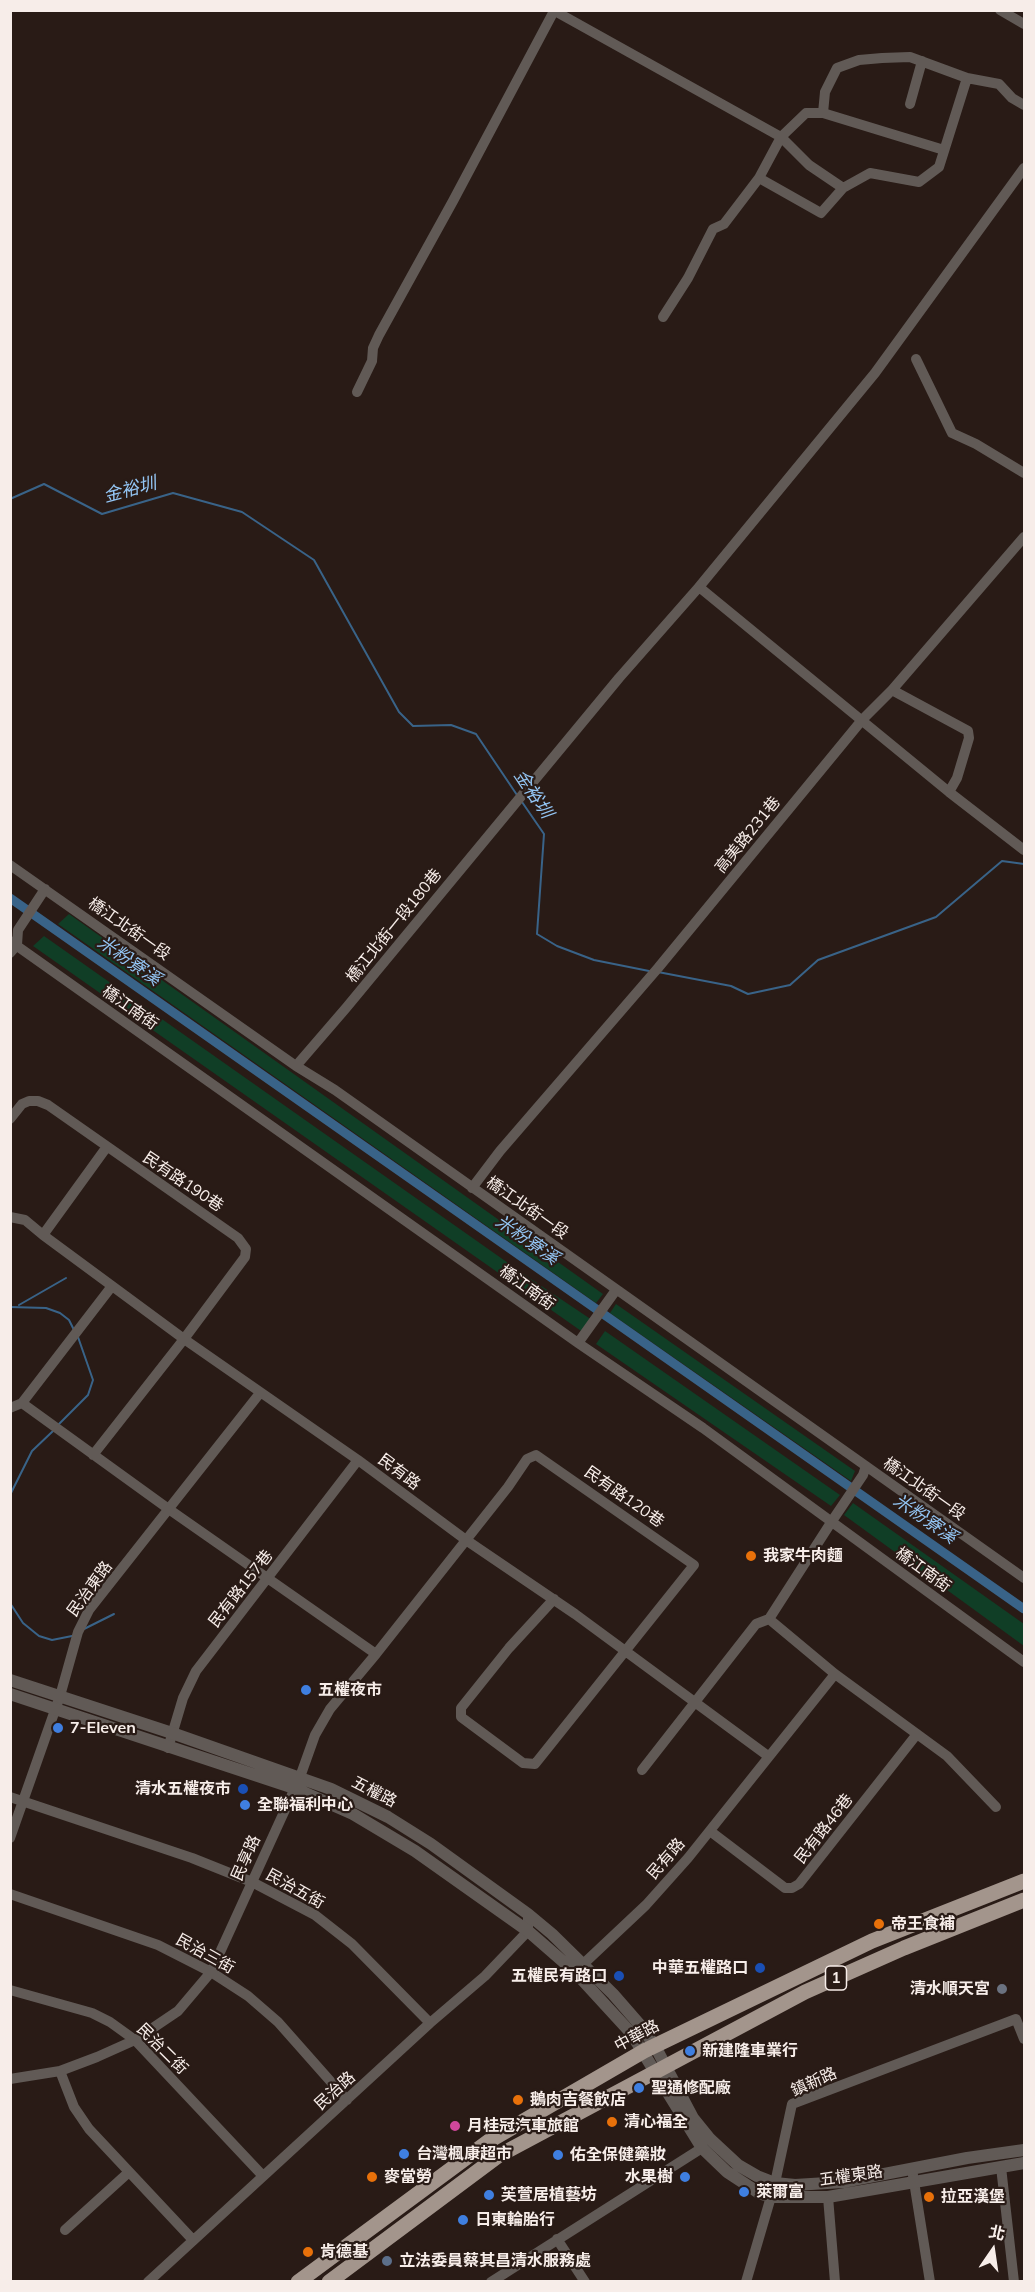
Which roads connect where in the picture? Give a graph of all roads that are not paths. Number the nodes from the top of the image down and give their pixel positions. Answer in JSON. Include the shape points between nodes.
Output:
{"nodes":[{"id":1,"x":1000,"y":10,"type":"edge"},
{"id":2,"x":554,"y":11,"type":"edge"},
{"id":3,"x":1024,"y":24,"type":"edge"},
{"id":4,"x":922,"y":61,"type":"junction"},
{"id":5,"x":967,"y":78,"type":"junction"},
{"id":6,"x":910,"y":104,"type":"dead end"},
{"id":7,"x":1024,"y":105,"type":"edge"},
{"id":8,"x":823,"y":113,"type":"junction"},
{"id":9,"x":782,"y":137,"type":"junction"},
{"id":10,"x":944,"y":150,"type":"junction"},
{"id":11,"x":1024,"y":168,"type":"edge"},
{"id":12,"x":759,"y":178,"type":"junction"},
{"id":13,"x":843,"y":188,"type":"junction"},
{"id":14,"x":663,"y":317,"type":"dead end"},
{"id":15,"x":916,"y":359,"type":"dead end"},
{"id":16,"x":357,"y":392,"type":"dead end"},
{"id":17,"x":1024,"y":472,"type":"edge"},
{"id":18,"x":1024,"y":537,"type":"edge"},
{"id":19,"x":699,"y":587,"type":"junction"},
{"id":20,"x":892,"y":690,"type":"junction"},
{"id":21,"x":862,"y":720,"type":"junction"},
{"id":22,"x":949,"y":792,"type":"junction"},
{"id":23,"x":1024,"y":850,"type":"edge"},
{"id":24,"x":10,"y":865,"type":"edge"},
{"id":25,"x":45,"y":889,"type":"junction"},
{"id":26,"x":13,"y":946,"type":"edge"},
{"id":27,"x":296,"y":1066,"type":"junction"},
{"id":28,"x":10,"y":1119,"type":"edge"},
{"id":29,"x":106,"y":1148,"type":"junction"},
{"id":30,"x":472,"y":1188,"type":"junction"},
{"id":31,"x":10,"y":1217,"type":"edge"},
{"id":32,"x":43,"y":1235,"type":"junction"},
{"id":33,"x":112,"y":1286,"type":"junction"},
{"id":34,"x":613,"y":1295,"type":"junction"},
{"id":35,"x":184,"y":1339,"type":"junction"},
{"id":36,"x":578,"y":1343,"type":"junction"},
{"id":37,"x":260,"y":1393,"type":"junction"},
{"id":38,"x":22,"y":1403,"type":"junction"},
{"id":39,"x":10,"y":1408,"type":"edge"},
{"id":40,"x":93,"y":1455,"type":"junction"},
{"id":41,"x":358,"y":1460,"type":"junction"},
{"id":42,"x":866,"y":1466,"type":"junction"},
{"id":43,"x":170,"y":1510,"type":"junction"},
{"id":44,"x":832,"y":1521,"type":"junction"},
{"id":45,"x":466,"y":1540,"type":"junction"},
{"id":46,"x":268,"y":1578,"type":"junction"},
{"id":47,"x":1024,"y":1578,"type":"edge"},
{"id":48,"x":554,"y":1599,"type":"junction"},
{"id":49,"x":769,"y":1619,"type":"junction"},
{"id":50,"x":626,"y":1652,"type":"junction"},
{"id":51,"x":376,"y":1654,"type":"junction"},
{"id":52,"x":1024,"y":1662,"type":"edge"},
{"id":53,"x":835,"y":1674,"type":"junction"},
{"id":54,"x":10,"y":1680,"type":"edge"},
{"id":55,"x":10,"y":1694,"type":"edge"},
{"id":56,"x":60,"y":1696,"type":"junction"},
{"id":57,"x":696,"y":1702,"type":"junction"},
{"id":58,"x":55,"y":1710,"type":"junction"},
{"id":59,"x":172,"y":1733,"type":"junction"},
{"id":60,"x":917,"y":1734,"type":"junction"},
{"id":61,"x":168,"y":1748,"type":"junction"},
{"id":62,"x":768,"y":1756,"type":"junction"},
{"id":63,"x":642,"y":1770,"type":"dead end"},
{"id":64,"x":297,"y":1782,"type":"junction"},
{"id":65,"x":10,"y":1797,"type":"edge"},
{"id":66,"x":23,"y":1802,"type":"junction"},
{"id":67,"x":996,"y":1807,"type":"dead end"},
{"id":68,"x":710,"y":1831,"type":"junction"},
{"id":69,"x":10,"y":1838,"type":"edge"},
{"id":70,"x":1024,"y":1881,"type":"edge"},
{"id":71,"x":252,"y":1882,"type":"junction"},
{"id":72,"x":10,"y":1894,"type":"edge"},
{"id":73,"x":1024,"y":1899,"type":"edge"},
{"id":74,"x":528,"y":1914,"type":"junction"},
{"id":75,"x":528,"y":1931,"type":"junction"},
{"id":76,"x":580,"y":1968,"type":"junction"},
{"id":77,"x":211,"y":1972,"type":"junction"},
{"id":78,"x":10,"y":1990,"type":"edge"},
{"id":79,"x":430,"y":2024,"type":"junction"},
{"id":80,"x":1024,"y":2039,"type":"edge"},
{"id":81,"x":135,"y":2040,"type":"junction"},
{"id":82,"x":649,"y":2049,"type":"junction"},
{"id":83,"x":661,"y":2069,"type":"junction"},
{"id":84,"x":60,"y":2071,"type":"junction"},
{"id":85,"x":10,"y":2079,"type":"edge"},
{"id":86,"x":347,"y":2100,"type":"junction"},
{"id":87,"x":702,"y":2148,"type":"junction"},
{"id":88,"x":1024,"y":2150,"type":"edge"},
{"id":89,"x":1024,"y":2163,"type":"edge"},
{"id":90,"x":1001,"y":2167,"type":"junction"},
{"id":91,"x":129,"y":2172,"type":"junction"},
{"id":92,"x":913,"y":2175,"type":"junction"},
{"id":93,"x":263,"y":2176,"type":"junction"},
{"id":94,"x":775,"y":2183,"type":"junction"},
{"id":95,"x":771,"y":2197,"type":"junction"},
{"id":96,"x":828,"y":2197,"type":"junction"},
{"id":97,"x":65,"y":2230,"type":"dead end"},
{"id":98,"x":557,"y":2239,"type":"junction"},
{"id":99,"x":193,"y":2240,"type":"junction"},
{"id":100,"x":148,"y":2282,"type":"edge"},
{"id":101,"x":298,"y":2282,"type":"edge"},
{"id":102,"x":329,"y":2282,"type":"edge"},
{"id":103,"x":491,"y":2282,"type":"edge"},
{"id":104,"x":585,"y":2282,"type":"edge"},
{"id":105,"x":746,"y":2282,"type":"edge"},
{"id":106,"x":835,"y":2282,"type":"edge"},
{"id":107,"x":930,"y":2282,"type":"edge"},
{"id":108,"x":1014,"y":2282,"type":"edge"}],
"edges":[{"from":1,"to":3,"type":"street"},
{"from":2,"to":9,"type":"street"},
{"from":2,"to":16,"type":"street","via":[[379,335]]},
{"from":4,"to":5,"type":"street"},
{"from":4,"to":6,"type":"street"},
{"from":4,"to":8,"type":"street","via":[[910,57],[882,58],[859,60],[837,68],[825,92]]},
{"from":5,"to":7,"type":"street","via":[[999,84]]},
{"from":5,"to":10,"type":"street"},
{"from":8,"to":9,"type":"street","via":[[806,112]]},
{"from":8,"to":10,"type":"street"},
{"from":9,"to":12,"type":"street"},
{"from":9,"to":13,"type":"street","via":[[809,165]]},
{"from":10,"to":13,"type":"street","via":[[939,167],[919,182],[870,173]]},
{"from":11,"to":19,"type":"street","name":"橋江北街一段180巷","via":[[875,373]]},
{"from":12,"to":13,"type":"street","via":[[821,213]]},
{"from":12,"to":14,"type":"street","via":[[724,224],[713,228]]},
{"from":15,"to":17,"type":"street","via":[[952,433]]},
{"from":18,"to":20,"type":"street","name":"高美路231巷"},
{"from":19,"to":21,"type":"street"},
{"from":19,"to":27,"type":"street","name":"橋江北街一段180巷"},
{"from":20,"to":21,"type":"street","name":"高美路231巷"},
{"from":20,"to":22,"type":"street","via":[[968,731],[957,778]]},
{"from":21,"to":22,"type":"street"},
{"from":21,"to":30,"type":"street","name":"高美路231巷"},
{"from":22,"to":23,"type":"street"},
{"from":24,"to":25,"type":"street","name":"橋江北街一段"},
{"from":25,"to":26,"type":"street","via":[[18,930]]},
{"from":25,"to":27,"type":"street","name":"橋江北街一段"},
{"from":26,"to":36,"type":"street","name":"橋江南街"},
{"from":27,"to":30,"type":"street","name":"橋江北街一段"},
{"from":28,"to":29,"type":"street","name":"民有路190巷","via":[[22,1104],[38,1101]]},
{"from":29,"to":32,"type":"street"},
{"from":29,"to":35,"type":"street","name":"民有路190巷","via":[[238,1238],[246,1249],[245,1257]]},
{"from":30,"to":34,"type":"street","name":"橋江北街一段"},
{"from":31,"to":32,"type":"street","name":"民有路","via":[[25,1220]]},
{"from":32,"to":33,"type":"street","name":"民有路"},
{"from":33,"to":35,"type":"street","name":"民有路"},
{"from":33,"to":38,"type":"street"},
{"from":34,"to":36,"type":"street"},
{"from":34,"to":42,"type":"street","name":"橋江北街一段"},
{"from":35,"to":37,"type":"street","name":"民有路"},
{"from":35,"to":40,"type":"street"},
{"from":36,"to":44,"type":"street","name":"橋江南街"},
{"from":37,"to":41,"type":"street","name":"民有路"},
{"from":37,"to":43,"type":"street","name":"民治東路"},
{"from":38,"to":39,"type":"street"},
{"from":38,"to":40,"type":"street"},
{"from":40,"to":43,"type":"street"},
{"from":41,"to":45,"type":"street","name":"民有路"},
{"from":41,"to":46,"type":"street","name":"民有路157巷"},
{"from":42,"to":44,"type":"street"},
{"from":42,"to":47,"type":"street","name":"橋江北街一段"},
{"from":43,"to":46,"type":"street"},
{"from":43,"to":56,"type":"street","name":"民治東路","via":[[90,1610],[78,1632]]},
{"from":44,"to":49,"type":"street"},
{"from":44,"to":52,"type":"street","name":"橋江南街"},
{"from":45,"to":48,"type":"street","name":"民有路"},
{"from":45,"to":50,"type":"street","name":"民有路120巷","via":[[527,1460],[537,1455],[694,1565]]},
{"from":45,"to":51,"type":"street","name":"民享路"},
{"from":46,"to":51,"type":"street"},
{"from":46,"to":59,"type":"street","name":"民有路157巷","via":[[195,1671]]},
{"from":48,"to":50,"type":"street","name":"民有路"},
{"from":48,"to":50,"type":"street","via":[[461,1708],[460,1717],[523,1763],[536,1764]]},
{"from":49,"to":53,"type":"street"},
{"from":49,"to":57,"type":"street","via":[[756,1624]]},
{"from":50,"to":57,"type":"street","name":"民有路"},
{"from":51,"to":64,"type":"street","name":"民享路","via":[[330,1709]]},
{"from":53,"to":60,"type":"street"},
{"from":53,"to":62,"type":"street","name":"民有路"},
{"from":54,"to":56,"type":"street","name":"五權路"},
{"from":55,"to":58,"type":"street","name":"五權路"},
{"from":56,"to":58,"type":"street","name":"民治東路"},
{"from":56,"to":59,"type":"street","name":"五權路"},
{"from":57,"to":62,"type":"street","name":"民有路"},
{"from":57,"to":63,"type":"street"},
{"from":58,"to":61,"type":"street","name":"五權路"},
{"from":58,"to":66,"type":"street","name":"民治東路"},
{"from":59,"to":61,"type":"street","name":"民有路157巷"},
{"from":59,"to":64,"type":"street","name":"五權路"},
{"from":60,"to":67,"type":"street","via":[[949,1757]]},
{"from":60,"to":68,"type":"street","name":"民有路46巷","via":[[792,1888],[785,1888]]},
{"from":61,"to":64,"type":"street","name":"五權路"},
{"from":62,"to":68,"type":"street","name":"民有路"},
{"from":64,"to":71,"type":"street","name":"民享路"},
{"from":64,"to":74,"type":"street","name":"五權路","via":[[330,1789],[388,1817]]},
{"from":64,"to":75,"type":"street","name":"五權路","via":[[415,1851]]},
{"from":65,"to":66,"type":"street","name":"民治五街"},
{"from":66,"to":69,"type":"street","name":"民治東路"},
{"from":66,"to":71,"type":"street","name":"民治五街"},
{"from":68,"to":76,"type":"street","name":"民有路","via":[[646,1905]]},
{"from":70,"to":82,"type":"main road","name":"中華路","number":"1","via":[[863,1946]]},
{"from":71,"to":77,"type":"street","name":"民享路"},
{"from":71,"to":79,"type":"street","name":"民治五街","via":[[315,1915],[352,1944]]},
{"from":72,"to":77,"type":"street","name":"民治三街","via":[[158,1945]]},
{"from":73,"to":83,"type":"main road","number":"1","via":[[805,1992]]},
{"from":74,"to":75,"type":"street"},
{"from":74,"to":76,"type":"street","name":"五權路"},
{"from":75,"to":76,"type":"street","name":"五權路"},
{"from":75,"to":79,"type":"street","name":"民治路","via":[[485,1976]]},
{"from":76,"to":82,"type":"street","name":"五權路","via":[[640,2025]]},
{"from":77,"to":81,"type":"street","name":"民享路","via":[[178,2010]]},
{"from":77,"to":86,"type":"street","name":"民治三街","via":[[278,2022]]},
{"from":78,"to":81,"type":"street","name":"民治二街","via":[[92,2013]]},
{"from":79,"to":86,"type":"street","name":"民治路"},
{"from":80,"to":94,"type":"street","name":"鎮新路","via":[[1016,2019],[792,2104]]},
{"from":81,"to":84,"type":"street","name":"民享路"},
{"from":81,"to":93,"type":"street","name":"民治二街"},
{"from":82,"to":83,"type":"street","name":"五權東路"},
{"from":82,"to":101,"type":"main road","name":"中華路","number":"1","via":[[489,2141]]},
{"from":83,"to":87,"type":"street","name":"五權東路"},
{"from":83,"to":94,"type":"street","name":"五權東路","via":[[710,2139],[738,2165]]},
{"from":83,"to":102,"type":"main road","number":"1","via":[[498,2156]]},
{"from":84,"to":85,"type":"street","name":"民享路"},
{"from":84,"to":91,"type":"street","via":[[84,2122]]},
{"from":86,"to":93,"type":"street","name":"民治路"},
{"from":87,"to":95,"type":"street","name":"五權東路","via":[[727,2172]]},
{"from":87,"to":98,"type":"street"},
{"from":88,"to":92,"type":"street","name":"五權東路","via":[[967,2158]]},
{"from":89,"to":90,"type":"street","name":"五權東路"},
{"from":90,"to":92,"type":"street","name":"五權東路"},
{"from":90,"to":108,"type":"street"},
{"from":91,"to":97,"type":"street"},
{"from":91,"to":99,"type":"street"},
{"from":92,"to":94,"type":"street","name":"五權東路","via":[[795,2185]]},
{"from":92,"to":96,"type":"street","name":"五權東路","via":[[896,2186]]},
{"from":92,"to":107,"type":"street"},
{"from":93,"to":99,"type":"street","name":"民治路"},
{"from":94,"to":95,"type":"street","name":"鎮新路"},
{"from":95,"to":96,"type":"street","name":"五權東路"},
{"from":95,"to":105,"type":"street","name":"鎮新路"},
{"from":96,"to":106,"type":"street"},
{"from":98,"to":103,"type":"street"},
{"from":98,"to":104,"type":"street"},
{"from":99,"to":100,"type":"street","name":"民治路"}]}
